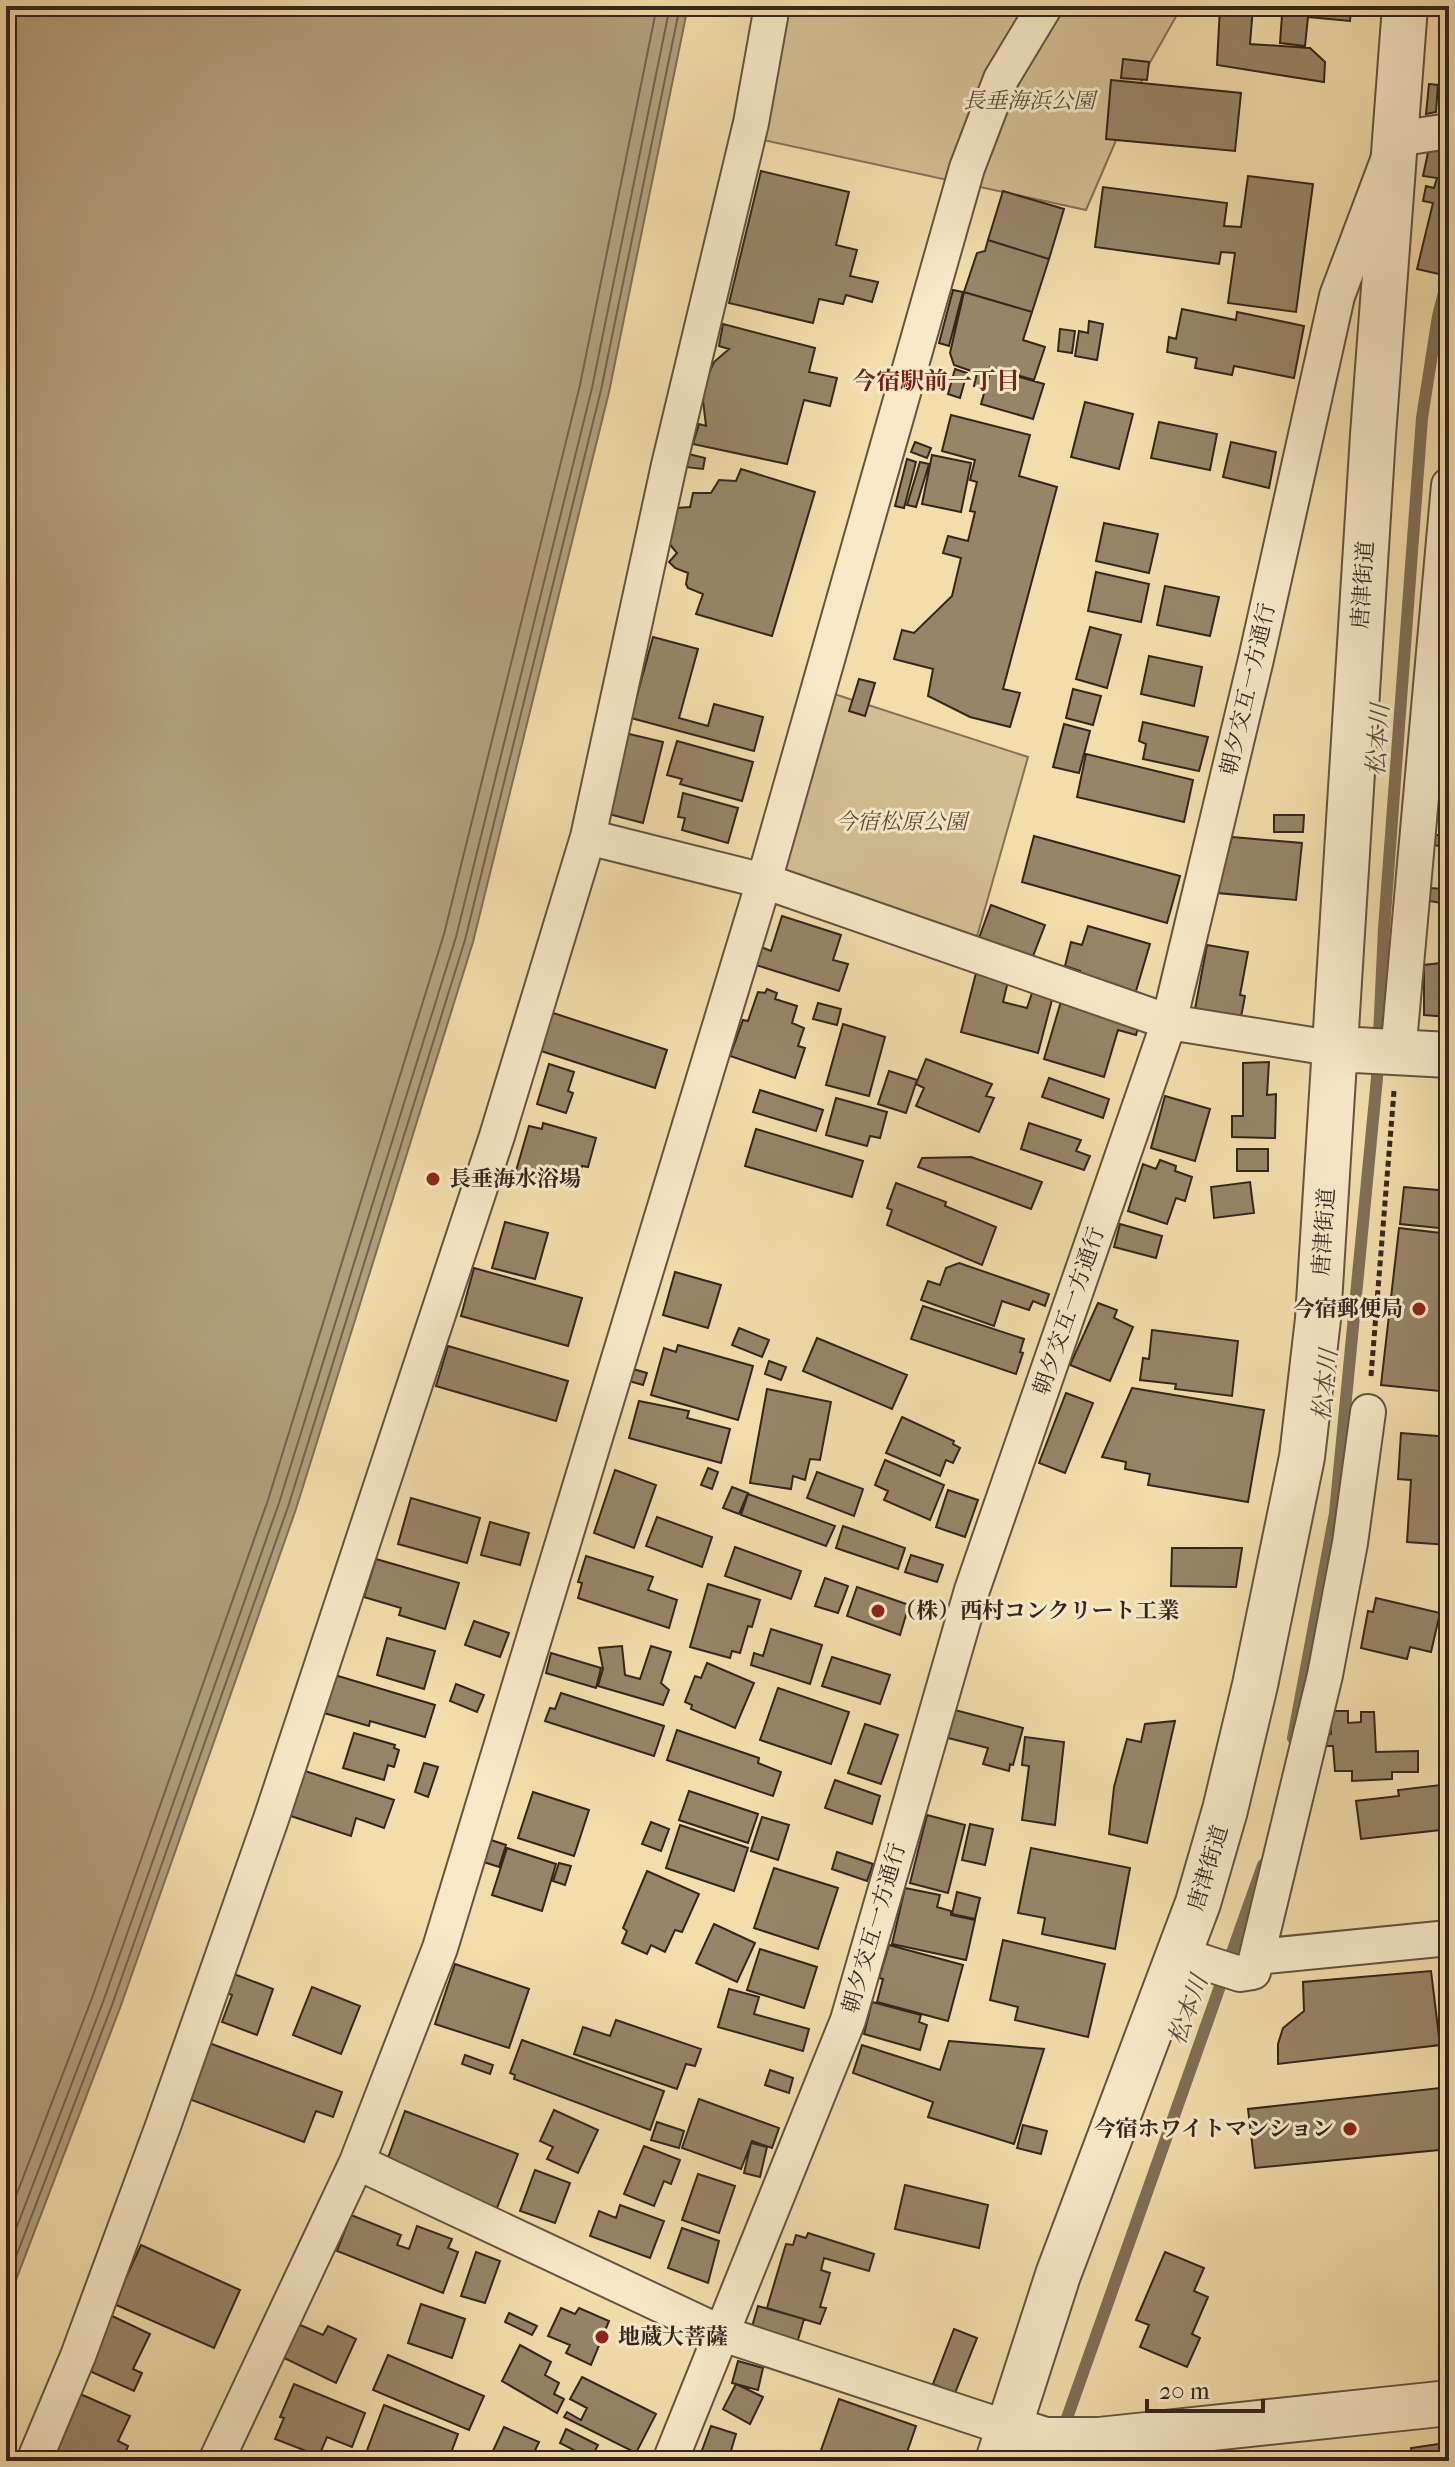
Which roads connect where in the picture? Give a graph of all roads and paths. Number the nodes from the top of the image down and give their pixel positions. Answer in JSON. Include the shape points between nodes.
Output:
{"nodes":[{"id":1,"x":772,"y":6,"type":"edge"},
{"id":2,"x":1045,"y":6,"type":"edge"},
{"id":3,"x":1405,"y":6,"type":"edge"},
{"id":4,"x":1449,"y":131,"type":"edge"},
{"id":5,"x":1396,"y":139,"type":"junction"},
{"id":6,"x":1449,"y":485,"type":"edge"},
{"id":7,"x":588,"y":837,"type":"junction"},
{"id":8,"x":764,"y":881,"type":"junction"},
{"id":9,"x":1169,"y":1022,"type":"junction"},
{"id":10,"x":1337,"y":1049,"type":"junction"},
{"id":11,"x":1398,"y":1054,"type":"junction"},
{"id":12,"x":1449,"y":1055,"type":"edge"},
{"id":13,"x":1368,"y":1412,"type":"joint"},
{"id":14,"x":1449,"y":1938,"type":"edge"},
{"id":15,"x":1178,"y":1954,"type":"junction"},
{"id":16,"x":1248,"y":1966,"type":"junction"},
{"id":17,"x":357,"y":2162,"type":"junction"},
{"id":18,"x":723,"y":2334,"type":"junction"},
{"id":19,"x":1449,"y":2403,"type":"edge"},
{"id":20,"x":1018,"y":2443,"type":"edge"},
{"id":21,"x":34,"y":2461,"type":"edge"},
{"id":22,"x":216,"y":2461,"type":"edge"},
{"id":23,"x":670,"y":2461,"type":"edge"}],
"edges":[{"from":1,"to":7,"type":"street","via":[[751,123]]},
{"from":2,"to":8,"type":"street","via":[[1001,79],[967,168]]},
{"from":3,"to":5,"type":"street","name":"唐津街道"},
{"from":4,"to":5,"type":"street"},
{"from":5,"to":9,"type":"street","name":"朝夕交互一方通行","via":[[1337,296]]},
{"from":5,"to":10,"type":"street","name":"唐津街道"},
{"from":6,"to":11,"type":"street"},
{"from":7,"to":8,"type":"street"},
{"from":7,"to":21,"type":"street","via":[[497,1136],[271,1819],[163,2126]]},
{"from":8,"to":9,"type":"street"},
{"from":8,"to":17,"type":"street","via":[[440,1948]]},
{"from":9,"to":10,"type":"street"},
{"from":9,"to":18,"type":"street","name":"朝夕交互一方通行","via":[[972,1590],[848,2020]]},
{"from":10,"to":11,"type":"street"},
{"from":10,"to":15,"type":"street","name":"唐津街道","via":[[1318,1319],[1302,1457],[1225,1810]]},
{"from":11,"to":12,"type":"street"},
{"from":11,"to":13,"type":"path"},
{"from":13,"to":16,"type":"street","via":[[1325,1675]]},
{"from":14,"to":16,"type":"street"},
{"from":15,"to":16,"type":"street"},
{"from":15,"to":20,"type":"street","name":"唐津街道","via":[[1058,2275]]},
{"from":17,"to":18,"type":"street"},
{"from":17,"to":22,"type":"street"},
{"from":18,"to":20,"type":"street"},
{"from":18,"to":23,"type":"street","name":"朝夕交互一方通行"},
{"from":19,"to":20,"type":"street","via":[[1099,2440]]}]}
